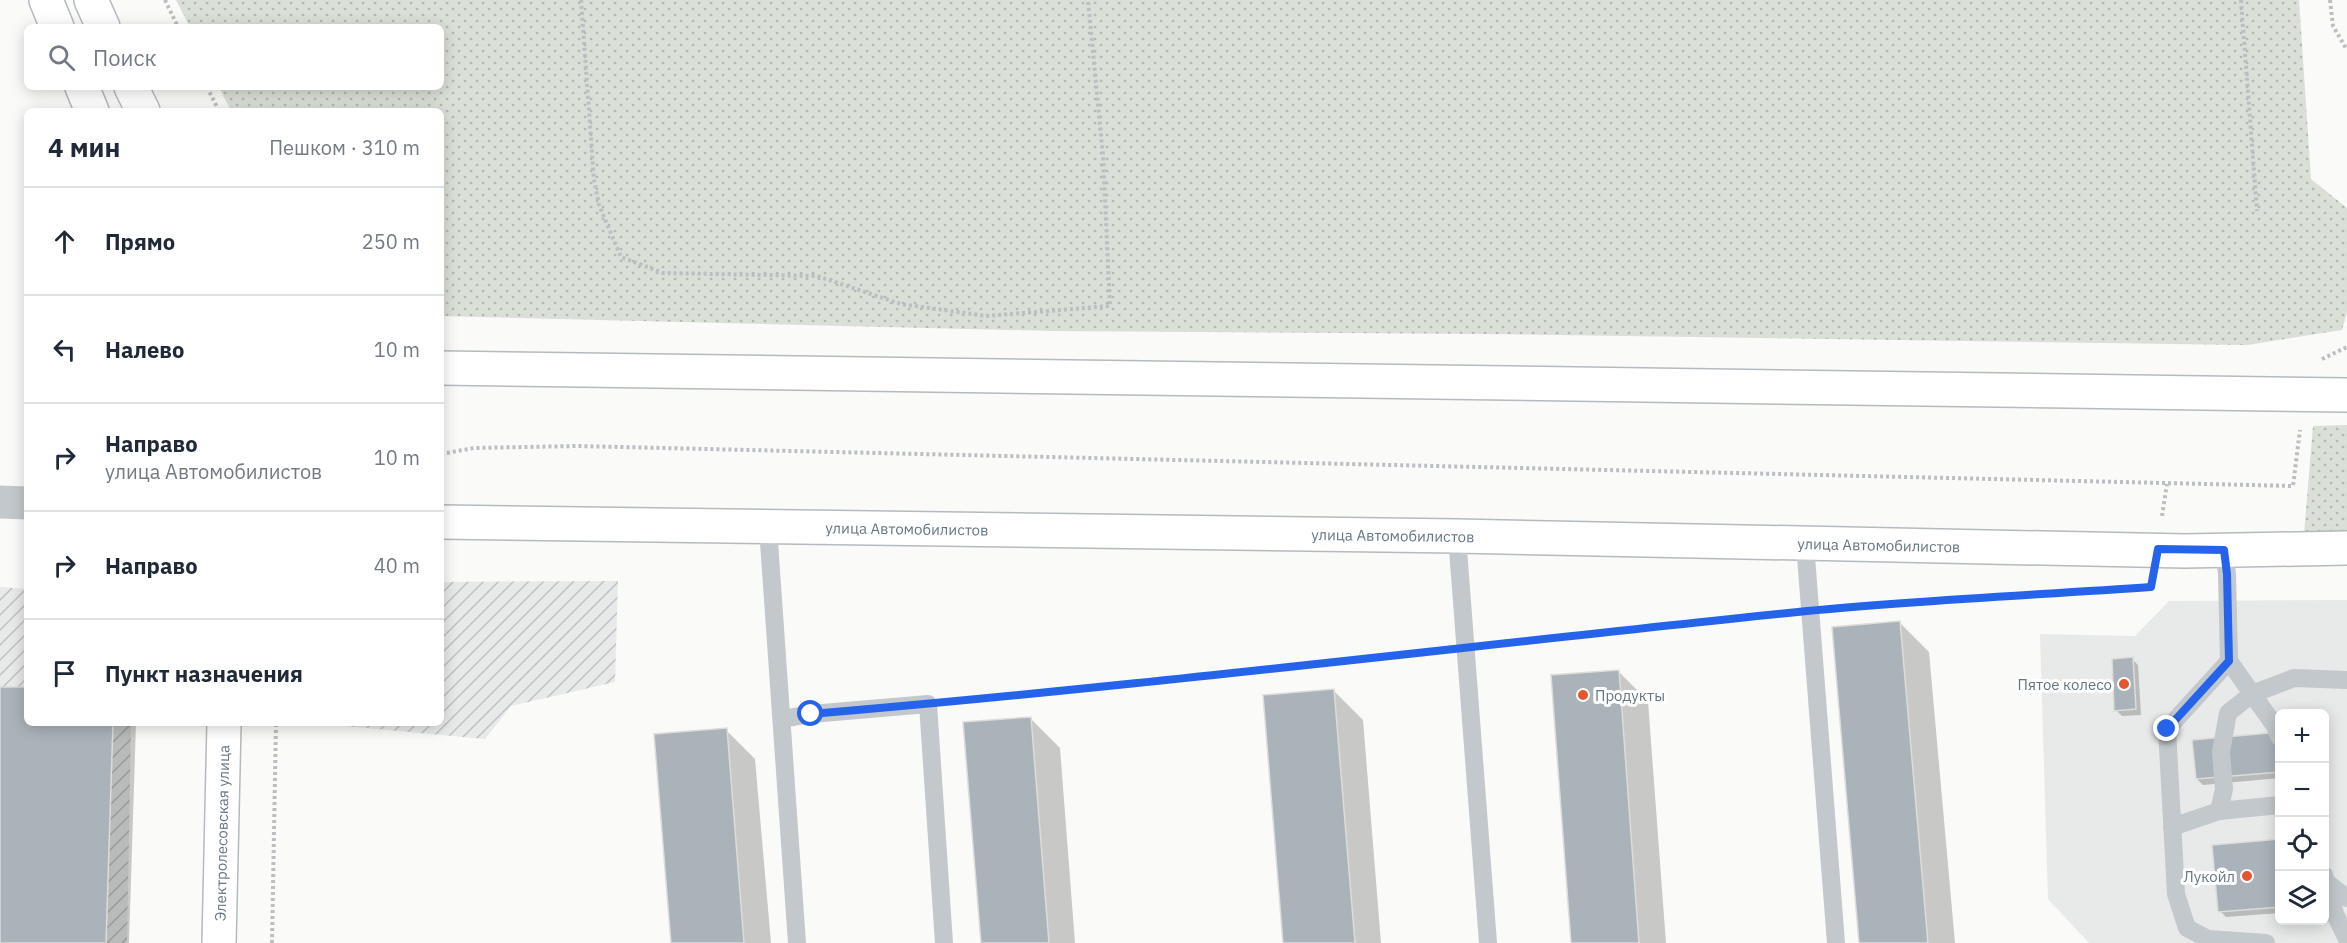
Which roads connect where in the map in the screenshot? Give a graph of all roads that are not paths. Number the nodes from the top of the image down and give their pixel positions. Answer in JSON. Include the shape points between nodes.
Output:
{"nodes":[{"id":1,"x":46,"y":0,"type":"edge"},
{"id":2,"x":91,"y":0,"type":"edge"},
{"id":3,"x":56,"y":24,"type":"edge"},
{"id":4,"x":102,"y":24,"type":"edge"},
{"id":5,"x":83,"y":90,"type":"edge"},
{"id":6,"x":132,"y":90,"type":"edge"},
{"id":7,"x":91,"y":108,"type":"edge"},
{"id":8,"x":141,"y":108,"type":"edge"},
{"id":9,"x":444,"y":368,"type":"edge"},
{"id":10,"x":2347,"y":395,"type":"edge"},
{"id":11,"x":0,"y":502,"type":"edge"},
{"id":12,"x":24,"y":503,"type":"edge"},
{"id":13,"x":444,"y":522,"type":"edge"},
{"id":14,"x":768,"y":528,"type":"junction"},
{"id":15,"x":1457,"y":536,"type":"junction"},
{"id":16,"x":1805,"y":544,"type":"junction"},
{"id":17,"x":2347,"y":548,"type":"edge"},
{"id":18,"x":2224,"y":550,"type":"junction"},
{"id":19,"x":2229,"y":661,"type":"junction"},
{"id":20,"x":2347,"y":680,"type":"edge"},
{"id":21,"x":2252,"y":694,"type":"junction"},
{"id":22,"x":782,"y":719,"type":"junction"},
{"id":23,"x":224,"y":726,"type":"edge"},
{"id":24,"x":2275,"y":726,"type":"edge"},
{"id":25,"x":2275,"y":805,"type":"edge"},
{"id":26,"x":2219,"y":811,"type":"junction"},
{"id":27,"x":2172,"y":827,"type":"junction"},
{"id":28,"x":2329,"y":884,"type":"edge"},
{"id":29,"x":2329,"y":894,"type":"edge"},
{"id":30,"x":2347,"y":898,"type":"edge"},
{"id":31,"x":2347,"y":939,"type":"edge"},
{"id":32,"x":219,"y":943,"type":"edge"},
{"id":33,"x":797,"y":943,"type":"edge"},
{"id":34,"x":944,"y":943,"type":"edge"},
{"id":35,"x":1488,"y":943,"type":"edge"},
{"id":36,"x":1836,"y":943,"type":"edge"},
{"id":37,"x":2266,"y":943,"type":"edge"}],
"edges":[{"from":1,"to":3,"type":"main road"},
{"from":2,"to":4,"type":"main road"},
{"from":5,"to":7,"type":"main road"},
{"from":6,"to":8,"type":"main road"},
{"from":9,"to":10,"type":"main road"},
{"from":11,"to":12,"type":"street"},
{"from":13,"to":14,"type":"main road","name":"улица Автомобилистов"},
{"from":14,"to":15,"type":"main road","name":"улица Автомобилистов"},
{"from":14,"to":22,"type":"lane"},
{"from":15,"to":16,"type":"main road","name":"улица Автомобилистов"},
{"from":15,"to":35,"type":"lane"},
{"from":16,"to":18,"type":"main road","name":"улица Автомобилистов"},
{"from":16,"to":36,"type":"lane"},
{"from":17,"to":18,"type":"main road","name":"улица Автомобилистов"},
{"from":18,"to":19,"type":"lane"},
{"from":19,"to":21,"type":"lane"},
{"from":19,"to":27,"type":"lane","via":[[2167,729]]},
{"from":20,"to":21,"type":"lane","via":[[2294,678]]},
{"from":21,"to":24,"type":"lane"},
{"from":21,"to":26,"type":"lane","via":[[2228,713],[2221,752],[2224,789]]},
{"from":22,"to":33,"type":"lane"},
{"from":22,"to":34,"type":"lane","via":[[928,704]]},
{"from":23,"to":32,"type":"main road","name":"Электролесовская улица"},
{"from":25,"to":26,"type":"lane"},
{"from":26,"to":27,"type":"lane"},
{"from":27,"to":37,"type":"lane","via":[[2176,894],[2187,928],[2208,939]]},
{"from":28,"to":30,"type":"lane"},
{"from":29,"to":31,"type":"lane"}]}
